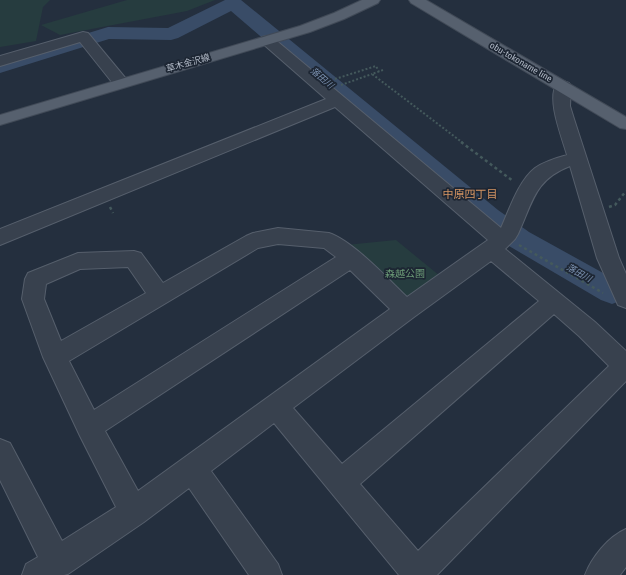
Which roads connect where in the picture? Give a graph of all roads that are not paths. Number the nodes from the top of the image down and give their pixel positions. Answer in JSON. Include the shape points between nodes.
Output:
{"nodes":[{"id":1,"x":373,"y":0,"type":"edge"},
{"id":2,"x":416,"y":0,"type":"edge"},
{"id":3,"x":267,"y":40,"type":"junction"},
{"id":4,"x":0,"y":61,"type":"edge"},
{"id":5,"x":121,"y":83,"type":"junction"},
{"id":6,"x":563,"y":86,"type":"junction"},
{"id":7,"x":327,"y":92,"type":"junction"},
{"id":8,"x":0,"y":120,"type":"edge"},
{"id":9,"x":626,"y":124,"type":"edge"},
{"id":10,"x":577,"y":158,"type":"junction"},
{"id":11,"x":0,"y":237,"type":"edge"},
{"id":12,"x":499,"y":242,"type":"junction"},
{"id":13,"x":351,"y":258,"type":"junction"},
{"id":14,"x":160,"y":296,"type":"junction"},
{"id":15,"x":626,"y":299,"type":"edge"},
{"id":16,"x":554,"y":301,"type":"junction"},
{"id":17,"x":406,"y":310,"type":"junction"},
{"id":18,"x":55,"y":357,"type":"junction"},
{"id":19,"x":626,"y":366,"type":"edge"},
{"id":20,"x":276,"y":407,"type":"junction"},
{"id":21,"x":89,"y":427,"type":"junction"},
{"id":22,"x":0,"y":452,"type":"edge"},
{"id":23,"x":193,"y":469,"type":"junction"},
{"id":24,"x":340,"y":483,"type":"junction"},
{"id":25,"x":134,"y":512,"type":"junction"},
{"id":26,"x":626,"y":544,"type":"edge"},
{"id":27,"x":47,"y":569,"type":"edge"},
{"id":28,"x":419,"y":574,"type":"edge"},
{"id":29,"x":268,"y":575,"type":"edge"},
{"id":30,"x":600,"y":575,"type":"edge"}],
"edges":[{"from":1,"to":3,"type":"main road","name":"草木金沢線","via":[[322,23]]},
{"from":2,"to":6,"type":"main road","name":"obu-tokoname line"},
{"from":3,"to":5,"type":"main road","name":"草木金沢線"},
{"from":3,"to":7,"type":"street"},
{"from":4,"to":5,"type":"street","via":[[83,36]]},
{"from":5,"to":8,"type":"main road","name":"草木金沢線"},
{"from":6,"to":9,"type":"main road","name":"obu-tokoname line"},
{"from":6,"to":10,"type":"street","via":[[562,106]]},
{"from":7,"to":11,"type":"street"},
{"from":7,"to":12,"type":"street"},
{"from":10,"to":12,"type":"street","via":[[538,175],[508,234]]},
{"from":10,"to":15,"type":"street","via":[[608,258]]},
{"from":12,"to":16,"type":"street","via":[[505,259]]},
{"from":12,"to":17,"type":"street"},
{"from":13,"to":14,"type":"street","via":[[329,241],[278,236],[264,238],[253,241]]},
{"from":13,"to":17,"type":"street"},
{"from":13,"to":21,"type":"street"},
{"from":14,"to":18,"type":"street"},
{"from":14,"to":18,"type":"street","via":[[134,259],[78,260],[36,279],[33,299]]},
{"from":16,"to":19,"type":"street"},
{"from":16,"to":24,"type":"street"},
{"from":17,"to":20,"type":"street"},
{"from":18,"to":21,"type":"street"},
{"from":19,"to":28,"type":"street"},
{"from":20,"to":23,"type":"street"},
{"from":20,"to":24,"type":"street"},
{"from":21,"to":25,"type":"street"},
{"from":22,"to":27,"type":"street"},
{"from":23,"to":25,"type":"street"},
{"from":23,"to":29,"type":"street"},
{"from":24,"to":28,"type":"street"},
{"from":25,"to":27,"type":"street"},
{"from":26,"to":30,"type":"street"}]}
